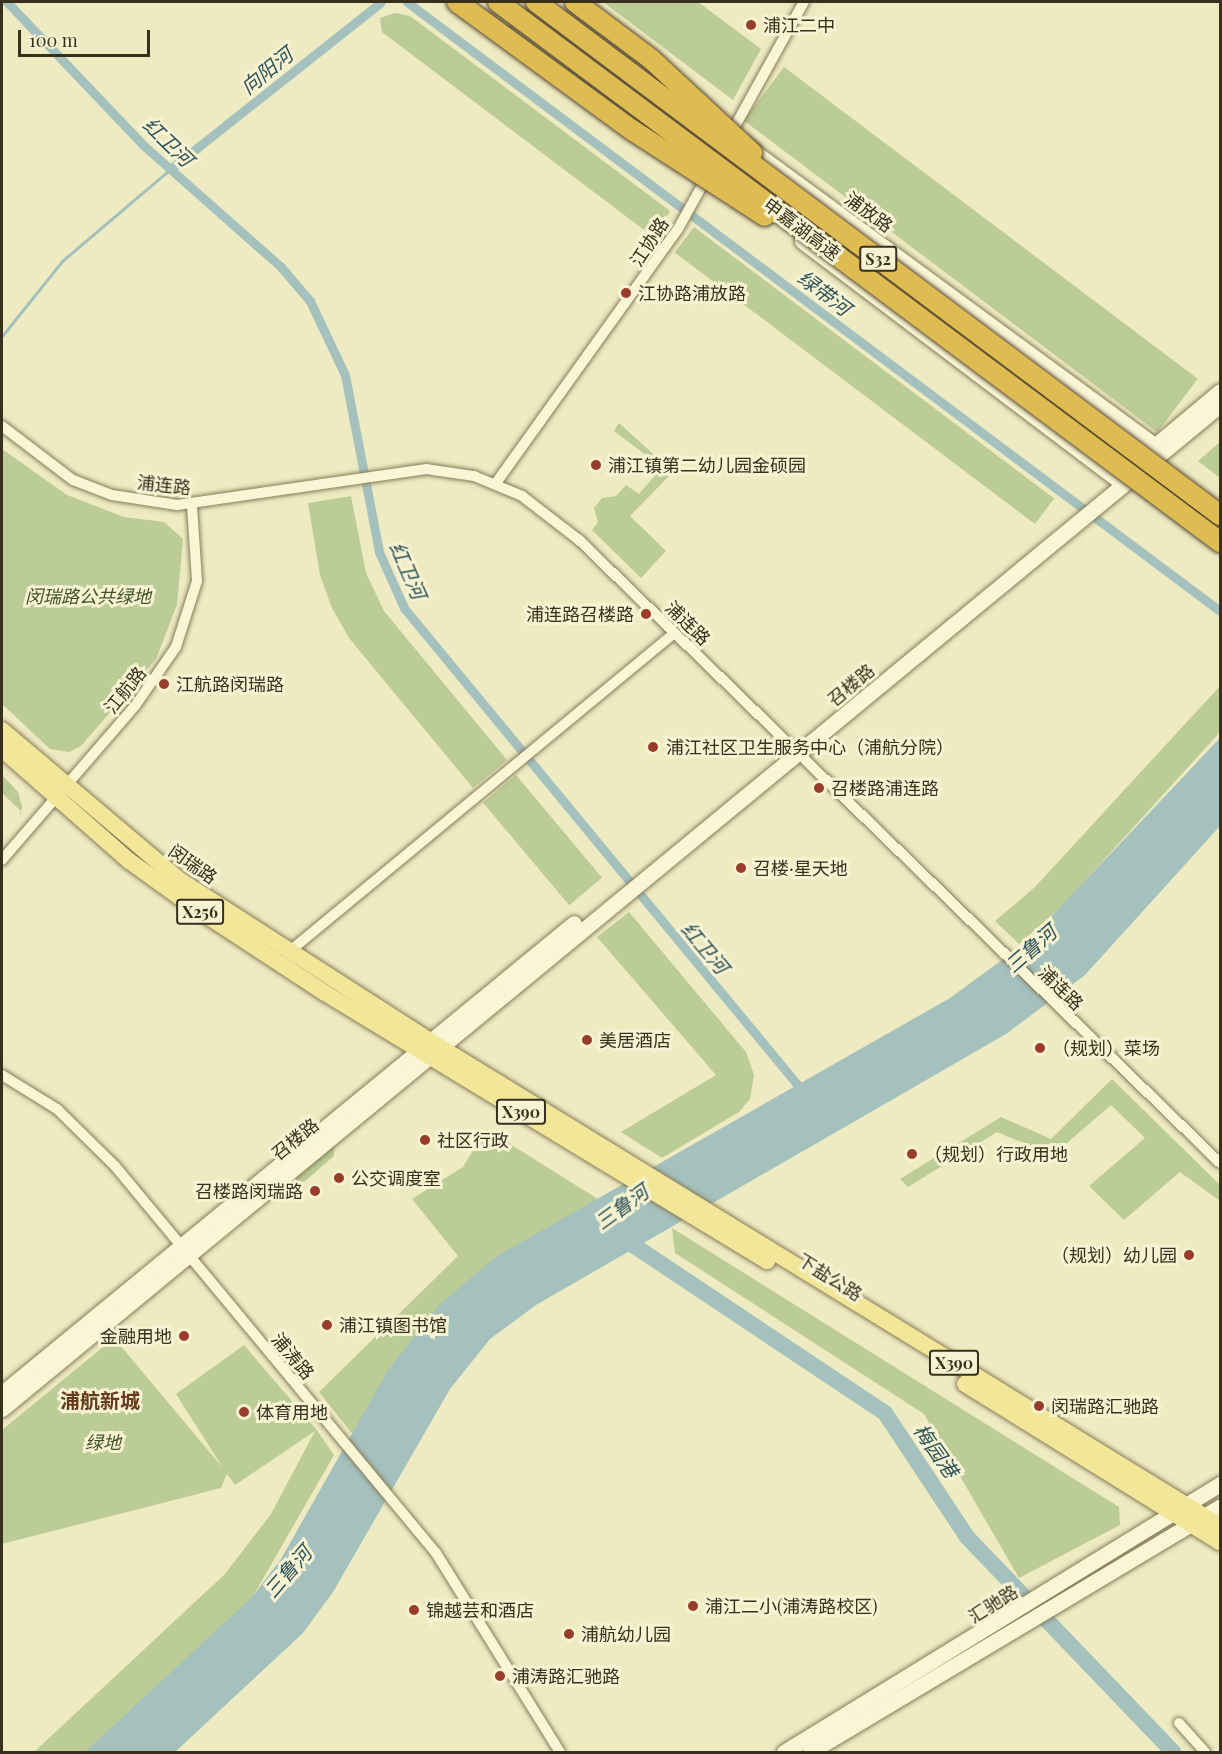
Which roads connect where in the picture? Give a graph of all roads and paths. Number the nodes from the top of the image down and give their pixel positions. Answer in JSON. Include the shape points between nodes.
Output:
{"nodes":[{"id":1,"x":458,"y":2,"type":"edge"},
{"id":2,"x":483,"y":2,"type":"edge"},
{"id":3,"x":498,"y":2,"type":"edge"},
{"id":4,"x":536,"y":2,"type":"edge"},
{"id":5,"x":553,"y":2,"type":"edge"},
{"id":6,"x":575,"y":2,"type":"edge"},
{"id":7,"x":804,"y":2,"type":"edge"},
{"id":8,"x":730,"y":134,"type":"junction"},
{"id":9,"x":710,"y":172,"type":"junction"},
{"id":10,"x":784,"y":188,"type":"junction"},
{"id":11,"x":855,"y":269,"type":"junction"},
{"id":12,"x":1221,"y":391,"type":"edge"},
{"id":13,"x":1221,"y":405,"type":"edge"},
{"id":14,"x":2,"y":426,"type":"edge"},
{"id":15,"x":1159,"y":449,"type":"junction"},
{"id":16,"x":1119,"y":481,"type":"junction"},
{"id":17,"x":496,"y":483,"type":"junction"},
{"id":18,"x":192,"y":506,"type":"junction"},
{"id":19,"x":1221,"y":515,"type":"edge"},
{"id":20,"x":1221,"y":542,"type":"edge"},
{"id":21,"x":675,"y":633,"type":"junction"},
{"id":22,"x":2,"y":730,"type":"edge"},
{"id":23,"x":2,"y":749,"type":"edge"},
{"id":24,"x":796,"y":750,"type":"junction"},
{"id":25,"x":60,"y":792,"type":"junction"},
{"id":26,"x":2,"y":860,"type":"edge"},
{"id":27,"x":290,"y":951,"type":"junction"},
{"id":28,"x":428,"y":1048,"type":"junction"},
{"id":29,"x":2,"y":1075,"type":"edge"},
{"id":30,"x":1221,"y":1163,"type":"edge"},
{"id":31,"x":183,"y":1249,"type":"junction"},
{"id":32,"x":2,"y":1393,"type":"edge"},
{"id":33,"x":2,"y":1409,"type":"edge"},
{"id":34,"x":1221,"y":1484,"type":"edge"},
{"id":35,"x":1221,"y":1507,"type":"edge"},
{"id":36,"x":1181,"y":1509,"type":"junction"},
{"id":37,"x":1199,"y":1521,"type":"junction"},
{"id":38,"x":1221,"y":1526,"type":"edge"},
{"id":39,"x":1221,"y":1542,"type":"edge"},
{"id":40,"x":1046,"y":1602,"type":"junction"},
{"id":41,"x":1026,"y":1615,"type":"junction"},
{"id":42,"x":1179,"y":1723,"type":"dead end"},
{"id":43,"x":560,"y":1752,"type":"edge"},
{"id":44,"x":783,"y":1752,"type":"edge"},
{"id":45,"x":810,"y":1752,"type":"edge"},
{"id":46,"x":1205,"y":1752,"type":"edge"}],
"edges":[{"from":1,"to":11,"type":"highway","bridge":true,"via":[[632,130]]},
{"from":2,"to":9,"type":"street"},
{"from":3,"to":11,"type":"highway","name":"申嘉湖高速","number":"S32","bridge":true},
{"from":4,"to":10,"type":"highway","name":"申嘉湖高速","number":"S32","bridge":true},
{"from":5,"to":8,"type":"street","name":"浦放路"},
{"from":6,"to":10,"type":"highway","bridge":true,"via":[[724,123]]},
{"from":7,"to":8,"type":"street","name":"江协路"},
{"from":8,"to":9,"type":"street","name":"江协路"},
{"from":8,"to":15,"type":"street","name":"浦放路"},
{"from":9,"to":16,"type":"street"},
{"from":9,"to":17,"type":"street","name":"江协路","via":[[678,229]]},
{"from":10,"to":19,"type":"highway","name":"申嘉湖高速","number":"S32","bridge":true},
{"from":11,"to":20,"type":"highway","name":"申嘉湖高速","number":"S32","bridge":true},
{"from":12,"to":15,"type":"street"},
{"from":13,"to":15,"type":"street"},
{"from":14,"to":18,"type":"street","name":"浦连路","via":[[55,470],[94,489]]},
{"from":15,"to":16,"type":"street"},
{"from":16,"to":24,"type":"street","name":"召楼路"},
{"from":17,"to":18,"type":"street","name":"浦连路","via":[[449,471],[386,473]]},
{"from":17,"to":21,"type":"street","name":"浦连路","via":[[549,514]]},
{"from":18,"to":25,"type":"street","name":"江航路","via":[[197,580],[176,647],[135,706]]},
{"from":21,"to":24,"type":"street","name":"浦连路"},
{"from":21,"to":27,"type":"street"},
{"from":22,"to":25,"type":"main road","name":"闵瑞路","number":"X256"},
{"from":23,"to":25,"type":"main road","name":"闵瑞路","number":"X256"},
{"from":24,"to":28,"type":"street","name":"召楼路"},
{"from":24,"to":30,"type":"street","name":"浦连路"},
{"from":25,"to":26,"type":"street","name":"江航路"},
{"from":25,"to":27,"type":"main road","name":"闵瑞路","number":"X256","via":[[181,881]]},
{"from":25,"to":28,"type":"main road","name":"闵瑞路","number":"X256","via":[[189,904]]},
{"from":27,"to":28,"type":"main road","name":"闵瑞路","number":"X256"},
{"from":28,"to":31,"type":"street","name":"召楼路"},
{"from":28,"to":36,"type":"main road","name":"下盐公路","number":"X390"},
{"from":29,"to":31,"type":"street","name":"浦涛路","via":[[33,1092],[85,1134]]},
{"from":31,"to":32,"type":"street","name":"召楼路"},
{"from":31,"to":33,"type":"street","name":"召楼路"},
{"from":31,"to":43,"type":"street","name":"浦涛路","via":[[456,1582]]},
{"from":34,"to":36,"type":"street","name":"汇驰路"},
{"from":35,"to":37,"type":"street","name":"汇驰路"},
{"from":36,"to":37,"type":"main road","name":"下盐公路","number":"X390"},
{"from":36,"to":40,"type":"street","name":"汇驰路"},
{"from":37,"to":38,"type":"main road","name":"下盐公路","number":"X390"},
{"from":37,"to":39,"type":"main road","name":"下盐公路","number":"X390"},
{"from":37,"to":40,"type":"street","name":"汇驰路"},
{"from":40,"to":41,"type":"street","name":"汇驰路"},
{"from":41,"to":44,"type":"street","name":"汇驰路"},
{"from":41,"to":45,"type":"street","name":"汇驰路"},
{"from":42,"to":46,"type":"street"}]}
